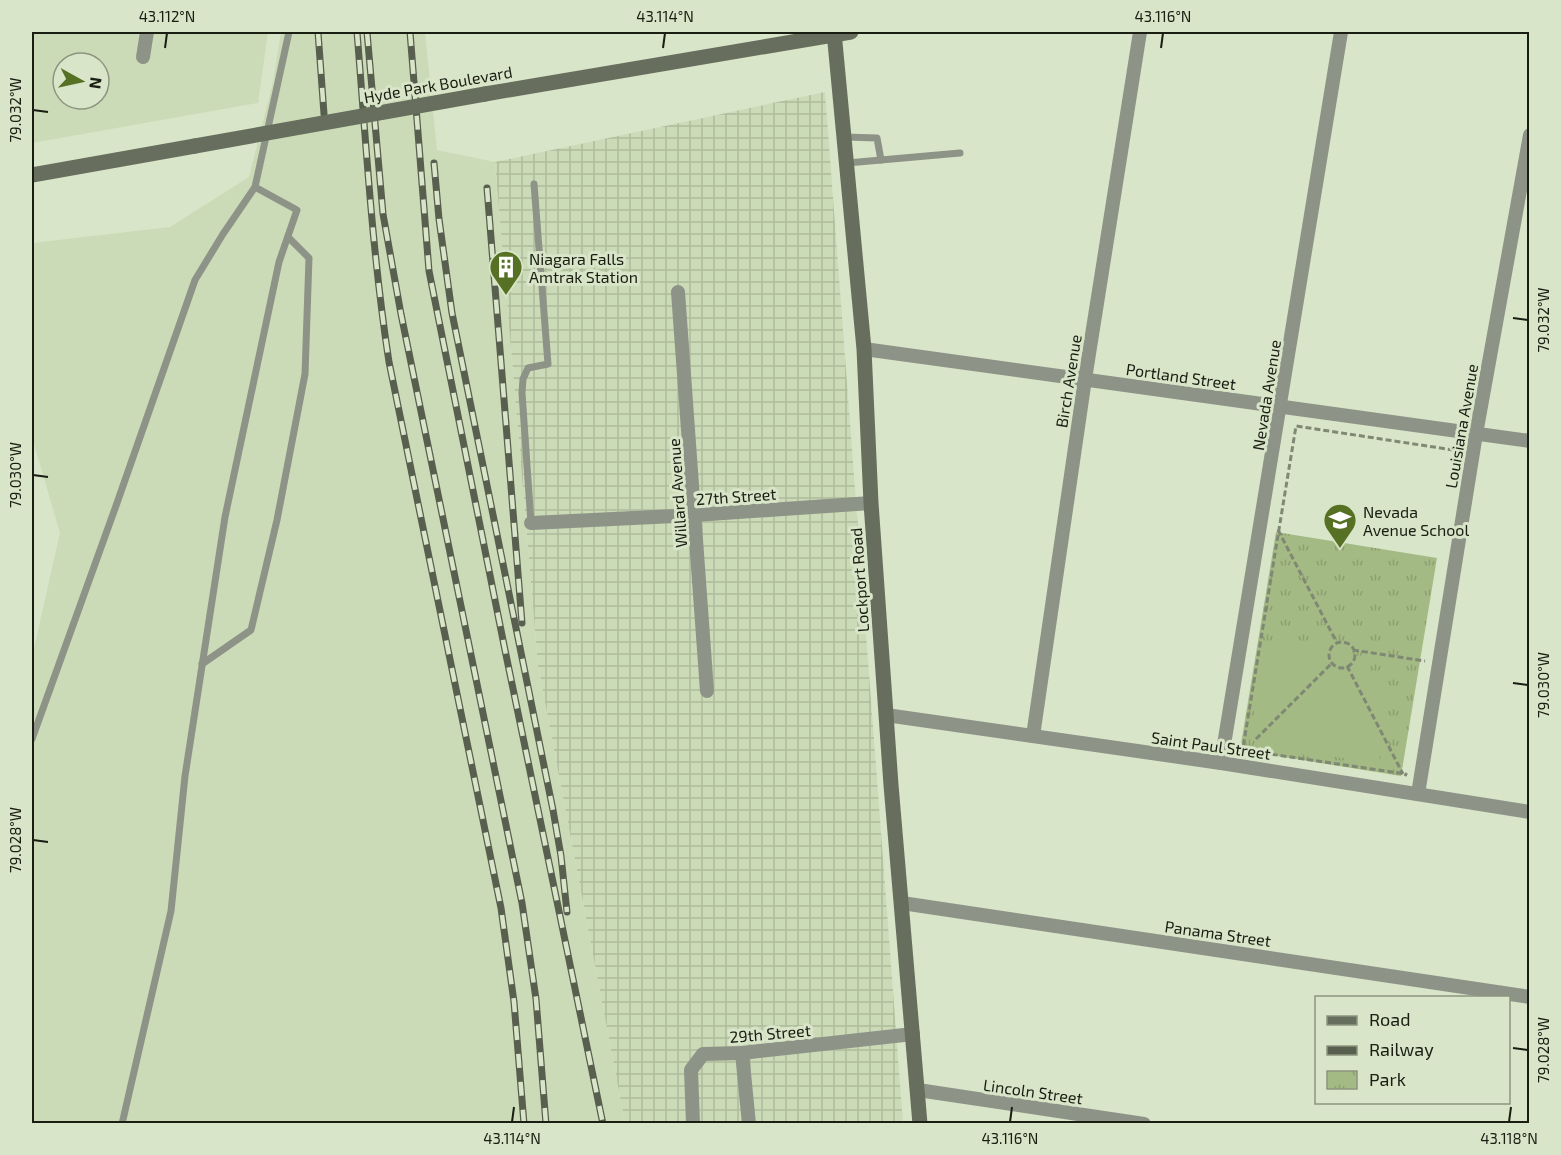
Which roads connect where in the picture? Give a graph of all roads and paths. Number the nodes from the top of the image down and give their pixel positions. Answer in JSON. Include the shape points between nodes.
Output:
{"nodes":[{"id":1,"x":147,"y":32,"type":"edge"},
{"id":2,"x":289,"y":32,"type":"edge"},
{"id":3,"x":840,"y":32,"type":"edge"},
{"id":4,"x":1140,"y":32,"type":"edge"},
{"id":5,"x":1341,"y":32,"type":"edge"},
{"id":6,"x":142,"y":57,"type":"dead end"},
{"id":7,"x":1530,"y":135,"type":"edge"},
{"id":8,"x":845,"y":137,"type":"junction"},
{"id":9,"x":960,"y":153,"type":"dead end"},
{"id":10,"x":881,"y":160,"type":"junction"},
{"id":11,"x":847,"y":163,"type":"junction"},
{"id":12,"x":32,"y":175,"type":"edge"},
{"id":13,"x":534,"y":184,"type":"dead end"},
{"id":14,"x":255,"y":187,"type":"junction"},
{"id":15,"x":288,"y":237,"type":"junction"},
{"id":16,"x":678,"y":292,"type":"dead end"},
{"id":17,"x":864,"y":349,"type":"junction"},
{"id":18,"x":1085,"y":379,"type":"junction"},
{"id":19,"x":1280,"y":406,"type":"junction"},
{"id":20,"x":1476,"y":434,"type":"junction"},
{"id":21,"x":1530,"y":441,"type":"edge"},
{"id":22,"x":1460,"y":451,"type":"dead end"},
{"id":23,"x":871,"y":503,"type":"junction"},
{"id":24,"x":695,"y":516,"type":"junction"},
{"id":25,"x":531,"y":523,"type":"joint"},
{"id":26,"x":1278,"y":530,"type":"junction"},
{"id":27,"x":1337,"y":643,"type":"junction"},
{"id":28,"x":1353,"y":650,"type":"junction"},
{"id":29,"x":1425,"y":661,"type":"dead end"},
{"id":30,"x":1332,"y":663,"type":"junction"},
{"id":31,"x":202,"y":664,"type":"junction"},
{"id":32,"x":1347,"y":666,"type":"junction"},
{"id":33,"x":707,"y":691,"type":"dead end"},
{"id":34,"x":886,"y":715,"type":"junction"},
{"id":35,"x":1033,"y":736,"type":"junction"},
{"id":36,"x":32,"y":739,"type":"edge"},
{"id":37,"x":1256,"y":739,"type":"dead end"},
{"id":38,"x":1234,"y":748,"type":"dead end"},
{"id":39,"x":1243,"y":750,"type":"junction"},
{"id":40,"x":1242,"y":756,"type":"dead end"},
{"id":41,"x":1221,"y":763,"type":"junction"},
{"id":42,"x":1403,"y":774,"type":"junction"},
{"id":43,"x":1405,"y":779,"type":"dead end"},
{"id":44,"x":1418,"y":795,"type":"junction"},
{"id":45,"x":1530,"y":812,"type":"edge"},
{"id":46,"x":902,"y":903,"type":"junction"},
{"id":47,"x":1530,"y":996,"type":"edge"},
{"id":48,"x":913,"y":1034,"type":"junction"},
{"id":49,"x":742,"y":1053,"type":"junction"},
{"id":50,"x":918,"y":1090,"type":"junction"},
{"id":51,"x":122,"y":1124,"type":"edge"},
{"id":52,"x":693,"y":1124,"type":"edge"},
{"id":53,"x":749,"y":1124,"type":"edge"},
{"id":54,"x":920,"y":1124,"type":"edge"},
{"id":55,"x":1144,"y":1124,"type":"edge"}],
"edges":[{"from":1,"to":6,"type":"street"},
{"from":2,"to":14,"type":"lane"},
{"from":3,"to":8,"type":"street","name":"Lockport Road"},
{"from":3,"to":12,"type":"street","name":"Hyde Park Boulevard","bridge":true},
{"from":4,"to":18,"type":"street","name":"Birch Avenue"},
{"from":5,"to":19,"type":"street","name":"Nevada Avenue"},
{"from":7,"to":20,"type":"street","name":"Louisiana Avenue"},
{"from":8,"to":10,"type":"lane","via":[[877,138]]},
{"from":8,"to":11,"type":"street","name":"Lockport Road"},
{"from":9,"to":10,"type":"lane"},
{"from":10,"to":11,"type":"lane"},
{"from":11,"to":17,"type":"street","name":"Lockport Road"},
{"from":13,"to":25,"type":"lane","via":[[548,364],[528,368],[523,379]]},
{"from":14,"to":15,"type":"lane","via":[[297,210]]},
{"from":14,"to":36,"type":"lane","via":[[195,280]]},
{"from":15,"to":31,"type":"lane","via":[[279,262],[225,517]]},
{"from":15,"to":31,"type":"lane","via":[[309,258],[305,374],[277,520],[251,630]]},
{"from":16,"to":24,"type":"street","name":"Willard Avenue"},
{"from":17,"to":18,"type":"street","name":"Portland Street"},
{"from":17,"to":23,"type":"street","name":"Lockport Road"},
{"from":18,"to":19,"type":"street","name":"Portland Street"},
{"from":18,"to":35,"type":"street","name":"Birch Avenue"},
{"from":19,"to":20,"type":"street","name":"Portland Street"},
{"from":19,"to":41,"type":"street","name":"Nevada Avenue"},
{"from":20,"to":21,"type":"street","name":"Portland Street"},
{"from":20,"to":44,"type":"street","name":"Louisiana Avenue"},
{"from":22,"to":26,"type":"path","via":[[1296,426]]},
{"from":23,"to":24,"type":"street","name":"27th Street"},
{"from":23,"to":34,"type":"street","name":"Lockport Road"},
{"from":24,"to":25,"type":"street","name":"27th Street"},
{"from":24,"to":33,"type":"street","name":"Willard Avenue"},
{"from":26,"to":27,"type":"path"},
{"from":26,"to":39,"type":"path"},
{"from":27,"to":28,"type":"path","via":[[1346,642]]},
{"from":27,"to":30,"type":"path","via":[[1330,652]]},
{"from":28,"to":29,"type":"path"},
{"from":28,"to":32,"type":"path","via":[[1353,660]]},
{"from":30,"to":32,"type":"path"},
{"from":30,"to":37,"type":"path"},
{"from":31,"to":51,"type":"lane","via":[[171,911]]},
{"from":32,"to":42,"type":"path"},
{"from":34,"to":35,"type":"street","name":"Saint Paul Street"},
{"from":34,"to":46,"type":"street","name":"Lockport Road"},
{"from":35,"to":41,"type":"street","name":"Saint Paul Street"},
{"from":38,"to":39,"type":"path"},
{"from":39,"to":40,"type":"path"},
{"from":39,"to":42,"type":"path"},
{"from":41,"to":44,"type":"street","name":"Saint Paul Street"},
{"from":42,"to":43,"type":"path"},
{"from":44,"to":45,"type":"street","name":"Saint Paul Street"},
{"from":46,"to":47,"type":"street","name":"Panama Street"},
{"from":46,"to":48,"type":"street","name":"Lockport Road"},
{"from":48,"to":49,"type":"street","name":"29th Street"},
{"from":48,"to":50,"type":"street","name":"Lockport Road"},
{"from":49,"to":52,"type":"street","name":"29th Street","via":[[703,1054],[691,1070]]},
{"from":49,"to":53,"type":"street"},
{"from":50,"to":54,"type":"street","name":"Lockport Road"},
{"from":50,"to":55,"type":"street","name":"Lincoln Street"}]}
